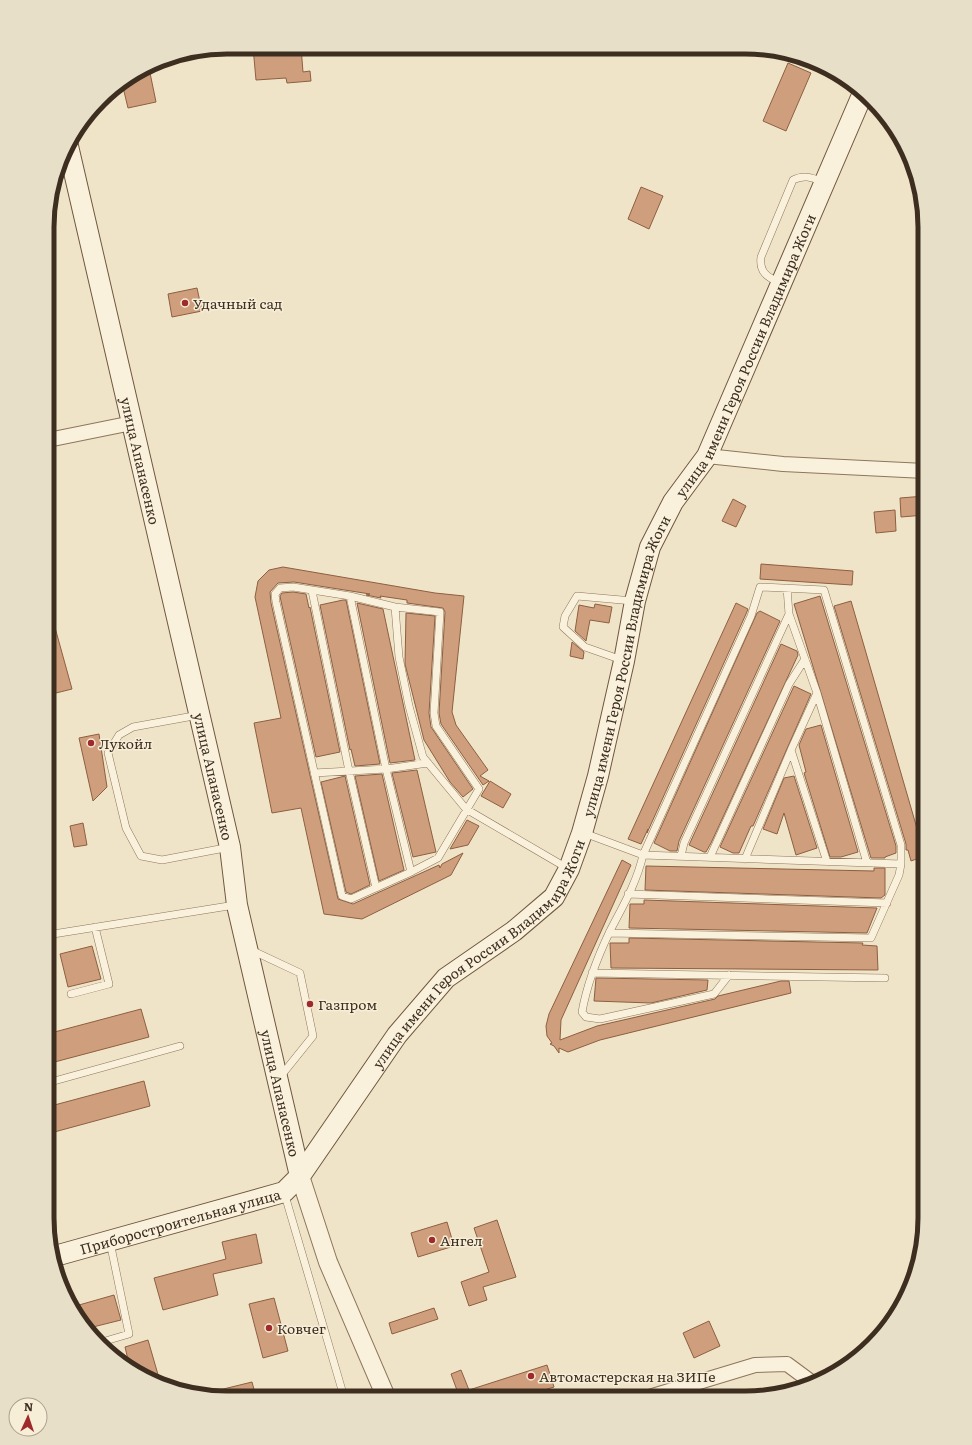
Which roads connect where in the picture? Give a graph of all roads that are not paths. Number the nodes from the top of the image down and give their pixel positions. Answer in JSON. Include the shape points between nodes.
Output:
{"nodes":[{"id":1,"x":861,"y":99,"type":"edge"},
{"id":2,"x":70,"y":154,"type":"edge"},
{"id":3,"x":825,"y":182,"type":"junction"},
{"id":4,"x":781,"y":283,"type":"junction"},
{"id":5,"x":132,"y":423,"type":"junction"},
{"id":6,"x":54,"y":439,"type":"edge"},
{"id":7,"x":707,"y":456,"type":"junction"},
{"id":8,"x":918,"y":470,"type":"edge"},
{"id":9,"x":787,"y":588,"type":"junction"},
{"id":10,"x":312,"y":591,"type":"junction"},
{"id":11,"x":350,"y":596,"type":"junction"},
{"id":12,"x":635,"y":601,"type":"junction"},
{"id":13,"x":395,"y":607,"type":"junction"},
{"id":14,"x":789,"y":614,"type":"junction"},
{"id":15,"x":806,"y":659,"type":"junction"},
{"id":16,"x":624,"y":660,"type":"junction"},
{"id":17,"x":817,"y":693,"type":"junction"},
{"id":18,"x":199,"y":715,"type":"junction"},
{"id":19,"x":791,"y":750,"type":"junction"},
{"id":20,"x":428,"y":762,"type":"junction"},
{"id":21,"x":386,"y":769,"type":"junction"},
{"id":22,"x":349,"y":771,"type":"junction"},
{"id":23,"x":314,"y":773,"type":"junction"},
{"id":24,"x":466,"y":809,"type":"junction"},
{"id":25,"x":582,"y":833,"type":"junction"},
{"id":26,"x":230,"y":847,"type":"junction"},
{"id":27,"x":643,"y":854,"type":"junction"},
{"id":28,"x":681,"y":856,"type":"junction"},
{"id":29,"x":710,"y":857,"type":"junction"},
{"id":30,"x":745,"y":859,"type":"junction"},
{"id":31,"x":827,"y":862,"type":"junction"},
{"id":32,"x":867,"y":863,"type":"junction"},
{"id":33,"x":901,"y":864,"type":"junction"},
{"id":34,"x":569,"y":869,"type":"junction"},
{"id":35,"x":411,"y":872,"type":"junction"},
{"id":36,"x":376,"y":888,"type":"junction"},
{"id":37,"x":628,"y":894,"type":"junction"},
{"id":38,"x":887,"y":903,"type":"junction"},
{"id":39,"x":238,"y":905,"type":"junction"},
{"id":40,"x":95,"y":927,"type":"junction"},
{"id":41,"x":609,"y":933,"type":"junction"},
{"id":42,"x":54,"y":934,"type":"edge"},
{"id":43,"x":247,"y":948,"type":"junction"},
{"id":44,"x":592,"y":973,"type":"junction"},
{"id":45,"x":729,"y":975,"type":"junction"},
{"id":46,"x":885,"y":978,"type":"dead end"},
{"id":47,"x":71,"y":994,"type":"dead end"},
{"id":48,"x":180,"y":1046,"type":"dead end"},
{"id":49,"x":278,"y":1079,"type":"junction"},
{"id":50,"x":54,"y":1081,"type":"edge"},
{"id":51,"x":300,"y":1176,"type":"junction"},
{"id":52,"x":284,"y":1192,"type":"junction"},
{"id":53,"x":110,"y":1241,"type":"junction"},
{"id":54,"x":58,"y":1255,"type":"edge"},
{"id":55,"x":107,"y":1342,"type":"edge"},
{"id":56,"x":808,"y":1379,"type":"edge"},
{"id":57,"x":342,"y":1391,"type":"edge"},
{"id":58,"x":383,"y":1391,"type":"edge"},
{"id":59,"x":670,"y":1391,"type":"edge"}],
"edges":[{"from":1,"to":3,"type":"main road","name":"улица имени Героя России Владимира Жоги"},
{"from":2,"to":5,"type":"main road","name":"улица Апанасенко"},
{"from":3,"to":4,"type":"main road","name":"улица имени Героя России Владимира Жоги"},
{"from":3,"to":4,"type":"lane","via":[[809,176],[800,176],[793,180],[760,261],[763,273]]},
{"from":4,"to":7,"type":"main road","name":"улица имени Героя России Владимира Жоги"},
{"from":5,"to":6,"type":"street"},
{"from":5,"to":18,"type":"main road","name":"улица Апанасенко"},
{"from":7,"to":8,"type":"street","via":[[783,464]]},
{"from":7,"to":12,"type":"main road","name":"улица имени Героя России Владимира Жоги","via":[[673,502],[650,547]]},
{"from":9,"to":14,"type":"lane"},
{"from":9,"to":27,"type":"lane","via":[[760,587],[751,616]]},
{"from":9,"to":33,"type":"lane","via":[[824,590],[900,845]]},
{"from":10,"to":11,"type":"lane"},
{"from":10,"to":22,"type":"lane"},
{"from":10,"to":23,"type":"lane","via":[[293,587],[280,588],[275,594]]},
{"from":11,"to":13,"type":"lane"},
{"from":11,"to":21,"type":"lane"},
{"from":12,"to":16,"type":"main road","name":"улица имени Героя России Владимира Жоги"},
{"from":12,"to":16,"type":"lane","via":[[577,596],[563,627],[585,647]]},
{"from":13,"to":20,"type":"lane","via":[[399,657],[409,706],[423,757]]},
{"from":13,"to":24,"type":"lane","via":[[440,612],[434,713],[436,726],[479,789]]},
{"from":14,"to":15,"type":"lane"},
{"from":14,"to":28,"type":"lane","via":[[684,843]]},
{"from":15,"to":17,"type":"lane"},
{"from":15,"to":29,"type":"lane","via":[[789,684]]},
{"from":16,"to":25,"type":"main road","name":"улица имени Героя России Владимира Жоги","via":[[598,776]]},
{"from":17,"to":19,"type":"lane"},
{"from":17,"to":32,"type":"lane"},
{"from":18,"to":26,"type":"main road","name":"улица Апанасенко"},
{"from":18,"to":26,"type":"lane","via":[[133,727],[119,735],[108,753],[126,828],[141,856],[162,860]]},
{"from":19,"to":30,"type":"lane"},
{"from":19,"to":31,"type":"lane"},
{"from":20,"to":21,"type":"lane"},
{"from":20,"to":24,"type":"lane"},
{"from":21,"to":22,"type":"lane"},
{"from":21,"to":35,"type":"lane"},
{"from":22,"to":23,"type":"lane"},
{"from":22,"to":36,"type":"lane"},
{"from":23,"to":36,"type":"lane","via":[[342,896],[351,898]]},
{"from":24,"to":34,"type":"lane"},
{"from":24,"to":35,"type":"lane","via":[[438,858]]},
{"from":25,"to":27,"type":"lane"},
{"from":25,"to":34,"type":"main road","name":"улица имени Героя России Владимира Жоги"},
{"from":26,"to":39,"type":"main road","name":"улица Апанасенко"},
{"from":27,"to":28,"type":"lane"},
{"from":27,"to":37,"type":"lane","via":[[640,872]]},
{"from":28,"to":29,"type":"lane"},
{"from":29,"to":30,"type":"lane"},
{"from":30,"to":31,"type":"lane"},
{"from":31,"to":32,"type":"lane"},
{"from":32,"to":33,"type":"lane"},
{"from":33,"to":38,"type":"lane"},
{"from":34,"to":51,"type":"main road","name":"улица имени Героя России Владимира Жоги","via":[[554,897],[514,931],[446,978],[397,1035]]},
{"from":35,"to":36,"type":"lane"},
{"from":37,"to":38,"type":"lane"},
{"from":37,"to":41,"type":"lane"},
{"from":38,"to":41,"type":"lane","via":[[871,938]]},
{"from":39,"to":40,"type":"lane"},
{"from":39,"to":43,"type":"main road","name":"улица Апанасенко"},
{"from":40,"to":42,"type":"lane"},
{"from":40,"to":47,"type":"lane","via":[[109,984]]},
{"from":41,"to":44,"type":"lane"},
{"from":43,"to":49,"type":"main road","name":"улица Апанасенко"},
{"from":43,"to":49,"type":"lane","via":[[300,973],[313,1036]]},
{"from":44,"to":45,"type":"lane"},
{"from":44,"to":45,"type":"lane","via":[[582,1012],[586,1017],[600,1019],[714,994]]},
{"from":45,"to":46,"type":"lane"},
{"from":48,"to":50,"type":"lane"},
{"from":49,"to":51,"type":"main road","name":"улица Апанасенко"},
{"from":51,"to":52,"type":"main road","name":"Приборостроительная улица"},
{"from":51,"to":58,"type":"street","name":"улица Апанасенко","via":[[328,1262]]},
{"from":52,"to":53,"type":"main road","name":"Приборостроительная улица"},
{"from":52,"to":57,"type":"lane"},
{"from":53,"to":54,"type":"main road","name":"Приборостроительная улица"},
{"from":53,"to":55,"type":"lane","via":[[130,1334]]},
{"from":56,"to":59,"type":"street","via":[[787,1364],[755,1365]]}]}
